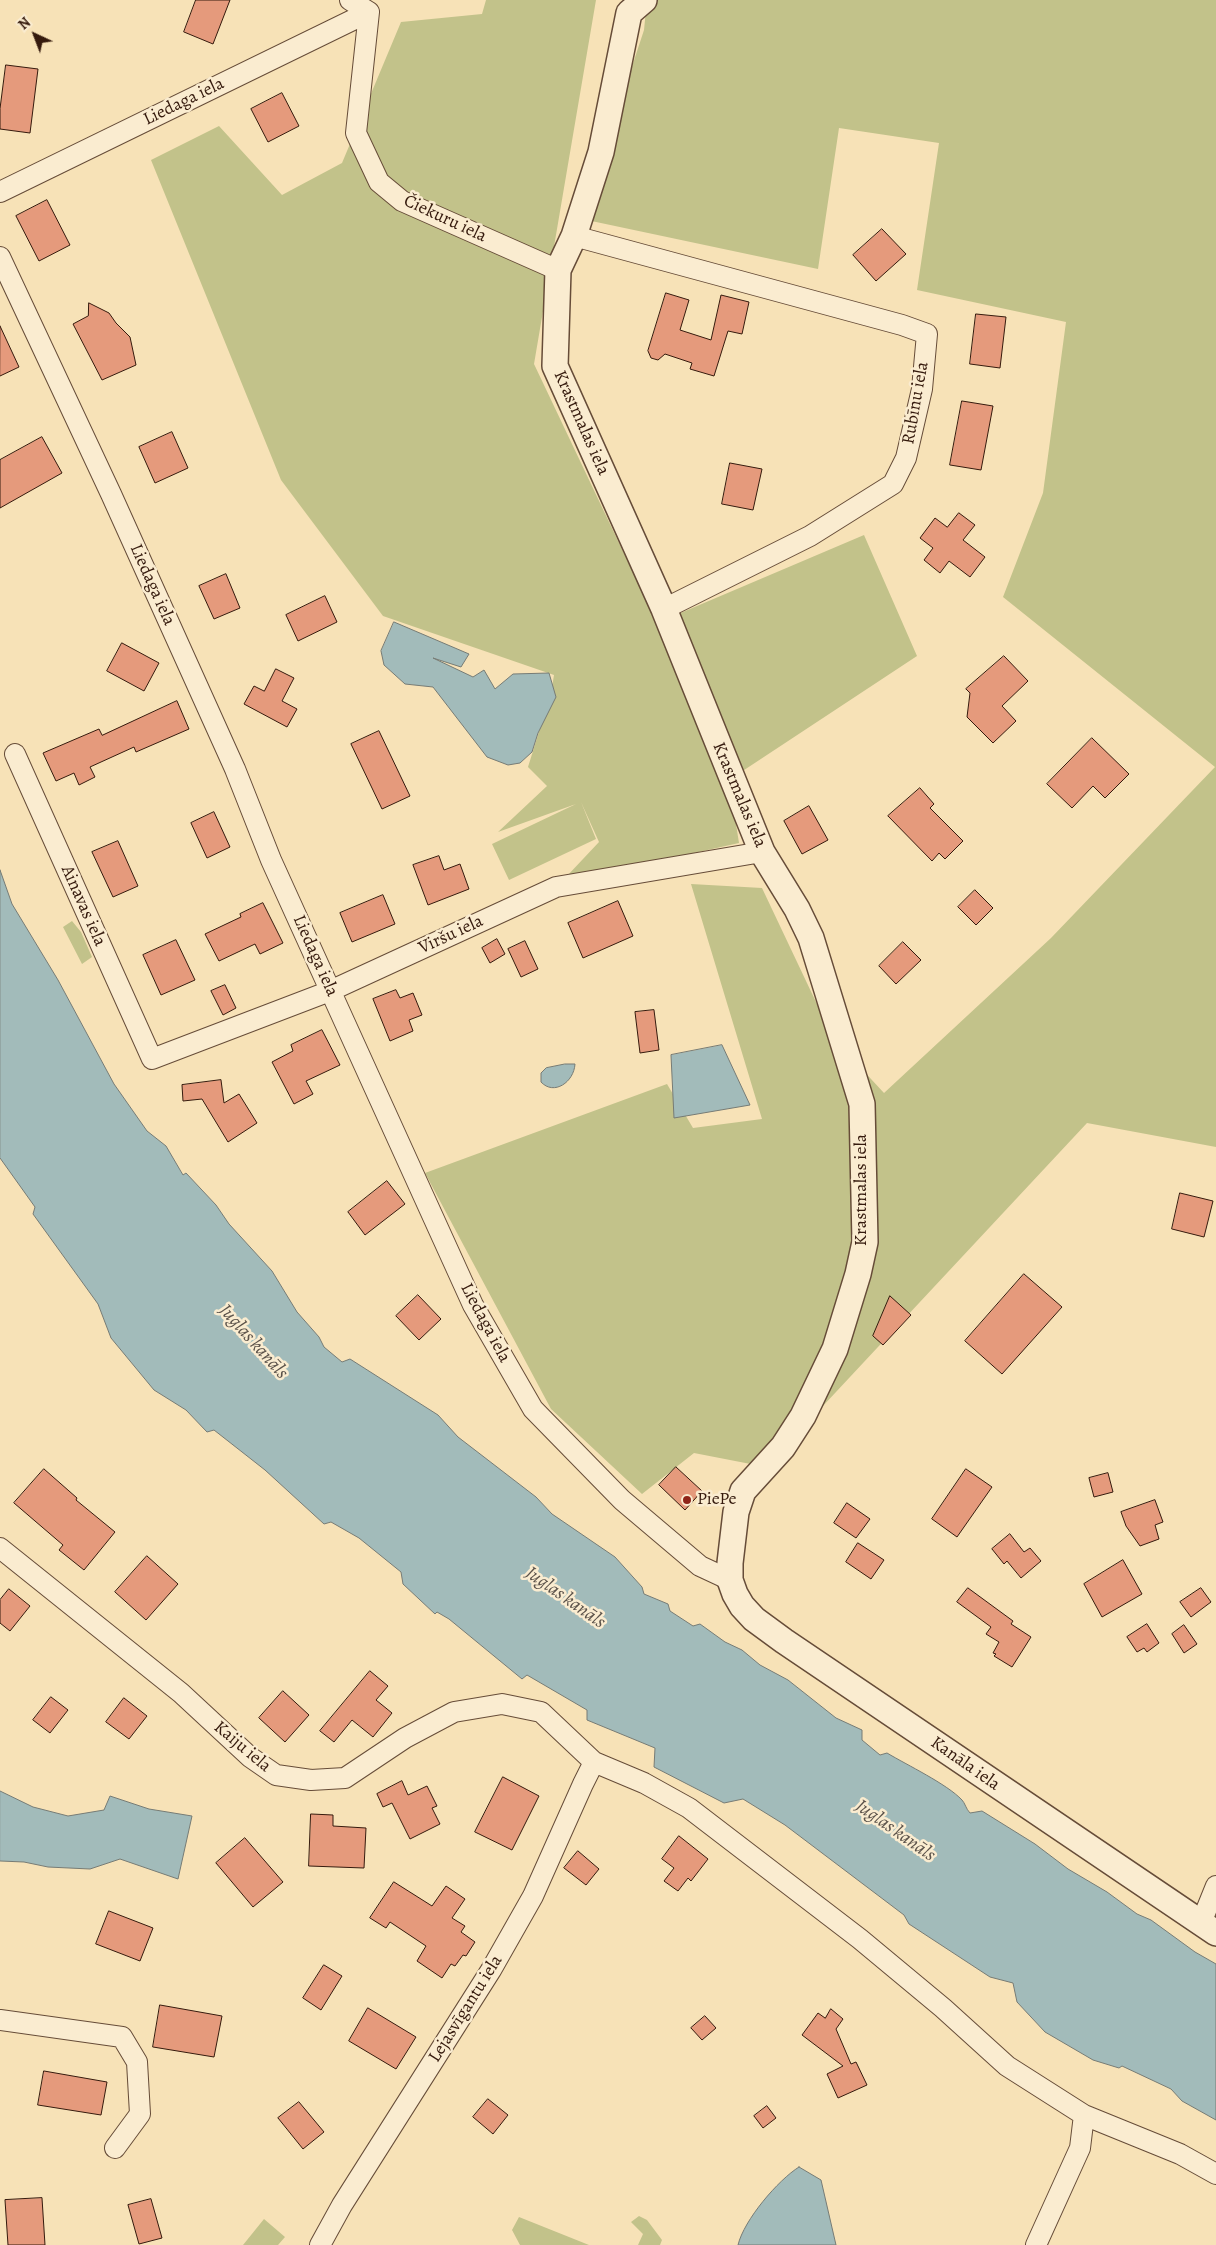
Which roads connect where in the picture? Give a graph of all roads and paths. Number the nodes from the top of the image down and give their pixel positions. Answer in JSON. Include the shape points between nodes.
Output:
{"nodes":[{"id":1,"x":350,"y":0,"type":"edge"},
{"id":2,"x":635,"y":4,"type":"edge"},
{"id":3,"x":369,"y":12,"type":"junction"},
{"id":4,"x":0,"y":192,"type":"edge"},
{"id":5,"x":574,"y":236,"type":"junction"},
{"id":6,"x":0,"y":257,"type":"edge"},
{"id":7,"x":558,"y":270,"type":"junction"},
{"id":8,"x":664,"y":609,"type":"junction"},
{"id":9,"x":15,"y":754,"type":"dead end"},
{"id":10,"x":762,"y":852,"type":"junction"},
{"id":11,"x":330,"y":991,"type":"junction"},
{"id":12,"x":152,"y":1059,"type":"joint"},
{"id":13,"x":0,"y":1548,"type":"edge"},
{"id":14,"x":730,"y":1580,"type":"junction"},
{"id":15,"x":594,"y":1762,"type":"junction"},
{"id":16,"x":1216,"y":1886,"type":"edge"},
{"id":17,"x":1209,"y":1928,"type":"edge"},
{"id":18,"x":0,"y":2020,"type":"edge"},
{"id":19,"x":1084,"y":2115,"type":"junction"},
{"id":20,"x":115,"y":2148,"type":"dead end"},
{"id":21,"x":1216,"y":2174,"type":"edge"},
{"id":22,"x":320,"y":2245,"type":"edge"},
{"id":23,"x":1036,"y":2245,"type":"edge"}],
"edges":[{"from":1,"to":3,"type":"street"},
{"from":2,"to":5,"type":"street","name":"Krastmalas iela","via":[[601,152]]},
{"from":3,"to":4,"type":"street","name":"Liedaga iela"},
{"from":3,"to":7,"type":"street","name":"Čiekuru iela","via":[[356,133],[379,182],[402,201]]},
{"from":5,"to":7,"type":"street","name":"Krastmalas iela"},
{"from":5,"to":8,"type":"street","name":"Rubīnu iela","via":[[927,334],[922,390],[906,458],[893,484],[810,536]]},
{"from":6,"to":11,"type":"street","name":"Liedaga iela","via":[[111,494]]},
{"from":7,"to":8,"type":"street","name":"Krastmalas iela","via":[[555,366]]},
{"from":8,"to":10,"type":"street","name":"Krastmalas iela"},
{"from":9,"to":12,"type":"street","name":"Ainavas iela"},
{"from":10,"to":11,"type":"street","name":"Viršu iela","via":[[556,887]]},
{"from":10,"to":14,"type":"street","name":"Krastmalas iela","via":[[811,938],[862,1104],[865,1242],[834,1350],[803,1416],[783,1447],[743,1491],[736,1512]]},
{"from":11,"to":12,"type":"street","name":"Viršu iela"},
{"from":11,"to":14,"type":"street","name":"Liedaga iela","via":[[473,1304],[533,1409],[622,1500],[700,1566]]},
{"from":13,"to":15,"type":"street","name":"Kaiju iela","via":[[181,1694],[250,1757],[276,1775],[311,1780],[345,1778],[406,1738],[454,1712],[502,1704],[541,1712]]},
{"from":14,"to":17,"type":"street","name":"Kanāla iela","via":[[742,1606],[784,1641]]},
{"from":15,"to":19,"type":"street","via":[[644,1783],[688,1808],[860,1940],[1007,2066]]},
{"from":15,"to":22,"type":"street","name":"Lejasvīgantu iela","via":[[533,1896],[496,1962]]},
{"from":16,"to":17,"type":"street"},
{"from":18,"to":20,"type":"street","via":[[122,2037],[136,2062],[140,2114]]},
{"from":19,"to":21,"type":"street","via":[[1180,2154]]},
{"from":19,"to":23,"type":"street","via":[[1080,2148]]}]}
